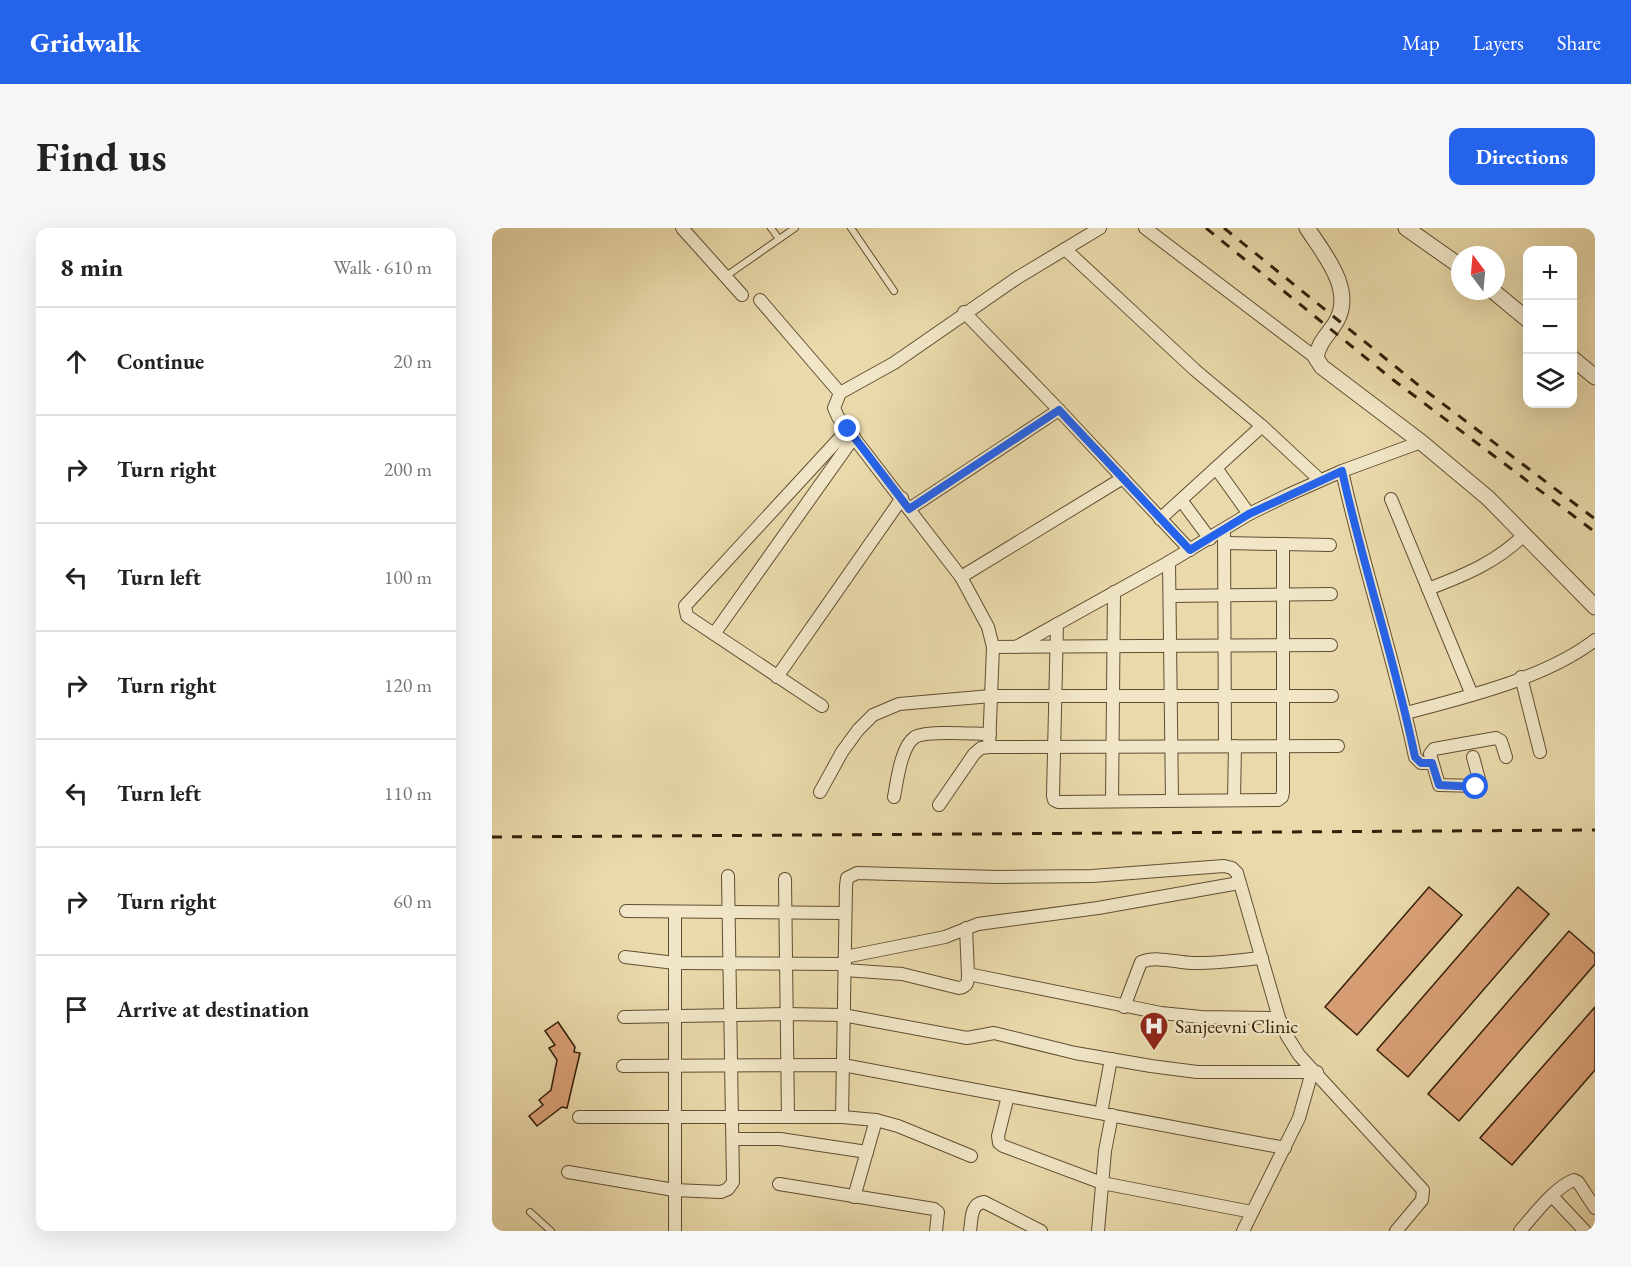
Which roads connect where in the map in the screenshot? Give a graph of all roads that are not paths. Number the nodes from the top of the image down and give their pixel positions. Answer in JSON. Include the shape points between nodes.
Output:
{"nodes":[{"id":1,"x":682,"y":228,"type":"edge"},
{"id":2,"x":771,"y":228,"type":"edge"},
{"id":3,"x":795,"y":228,"type":"edge"},
{"id":4,"x":851,"y":228,"type":"edge"},
{"id":5,"x":1100,"y":228,"type":"edge"},
{"id":6,"x":1145,"y":228,"type":"edge"},
{"id":7,"x":1307,"y":228,"type":"edge"},
{"id":8,"x":1406,"y":228,"type":"edge"},
{"id":9,"x":779,"y":239,"type":"junction"},
{"id":10,"x":1065,"y":249,"type":"junction"},
{"id":11,"x":1451,"y":260,"type":"edge"},
{"id":12,"x":725,"y":276,"type":"junction"},
{"id":13,"x":894,"y":291,"type":"dead end"},
{"id":14,"x":742,"y":295,"type":"dead end"},
{"id":15,"x":760,"y":300,"type":"dead end"},
{"id":16,"x":1504,"y":300,"type":"edge"},
{"id":17,"x":964,"y":312,"type":"junction"},
{"id":18,"x":1523,"y":317,"type":"edge"},
{"id":19,"x":1316,"y":358,"type":"junction"},
{"id":20,"x":1577,"y":362,"type":"edge"},
{"id":21,"x":1595,"y":377,"type":"edge"},
{"id":22,"x":840,"y":393,"type":"junction"},
{"id":23,"x":1059,"y":410,"type":"junction"},
{"id":24,"x":1262,"y":426,"type":"junction"},
{"id":25,"x":851,"y":433,"type":"junction"},
{"id":26,"x":1421,"y":442,"type":"junction"},
{"id":27,"x":1216,"y":468,"type":"junction"},
{"id":28,"x":1342,"y":471,"type":"junction"},
{"id":29,"x":1123,"y":478,"type":"junction"},
{"id":30,"x":1320,"y":480,"type":"junction"},
{"id":31,"x":902,"y":498,"type":"junction"},
{"id":32,"x":1391,"y":499,"type":"dead end"},
{"id":33,"x":1181,"y":500,"type":"junction"},
{"id":34,"x":909,"y":509,"type":"junction"},
{"id":35,"x":1249,"y":514,"type":"junction"},
{"id":36,"x":1161,"y":519,"type":"junction"},
{"id":37,"x":1525,"y":534,"type":"junction"},
{"id":38,"x":1224,"y":537,"type":"junction"},
{"id":39,"x":1209,"y":539,"type":"junction"},
{"id":40,"x":1283,"y":544,"type":"junction"},
{"id":41,"x":1330,"y":544,"type":"dead end"},
{"id":42,"x":1190,"y":550,"type":"junction"},
{"id":43,"x":1169,"y":562,"type":"junction"},
{"id":44,"x":961,"y":577,"type":"junction"},
{"id":45,"x":1428,"y":589,"type":"junction"},
{"id":46,"x":1114,"y":592,"type":"junction"},
{"id":47,"x":1331,"y":594,"type":"dead end"},
{"id":48,"x":1224,"y":595,"type":"junction"},
{"id":49,"x":1283,"y":595,"type":"junction"},
{"id":50,"x":1170,"y":596,"type":"junction"},
{"id":51,"x":1595,"y":606,"type":"edge"},
{"id":52,"x":1057,"y":624,"type":"junction"},
{"id":53,"x":714,"y":634,"type":"junction"},
{"id":54,"x":1595,"y":640,"type":"edge"},
{"id":55,"x":1282,"y":645,"type":"junction"},
{"id":56,"x":1331,"y":645,"type":"dead end"},
{"id":57,"x":1016,"y":646,"type":"junction"},
{"id":58,"x":1056,"y":646,"type":"junction"},
{"id":59,"x":1114,"y":646,"type":"junction"},
{"id":60,"x":1170,"y":646,"type":"junction"},
{"id":61,"x":1224,"y":646,"type":"junction"},
{"id":62,"x":993,"y":647,"type":"junction"},
{"id":63,"x":777,"y":677,"type":"junction"},
{"id":64,"x":1521,"y":677,"type":"junction"},
{"id":65,"x":1472,"y":695,"type":"junction"},
{"id":66,"x":991,"y":696,"type":"junction"},
{"id":67,"x":1055,"y":696,"type":"junction"},
{"id":68,"x":1113,"y":696,"type":"junction"},
{"id":69,"x":1171,"y":696,"type":"junction"},
{"id":70,"x":1225,"y":696,"type":"junction"},
{"id":71,"x":1282,"y":696,"type":"junction"},
{"id":72,"x":1332,"y":696,"type":"dead end"},
{"id":73,"x":822,"y":706,"type":"dead end"},
{"id":74,"x":1406,"y":713,"type":"junction"},
{"id":75,"x":990,"y":734,"type":"junction"},
{"id":76,"x":1054,"y":746,"type":"junction"},
{"id":77,"x":1113,"y":746,"type":"junction"},
{"id":78,"x":1171,"y":746,"type":"junction"},
{"id":79,"x":1230,"y":746,"type":"junction"},
{"id":80,"x":1282,"y":746,"type":"junction"},
{"id":81,"x":1338,"y":746,"type":"dead end"},
{"id":82,"x":989,"y":747,"type":"junction"},
{"id":83,"x":1540,"y":752,"type":"dead end"},
{"id":84,"x":1473,"y":757,"type":"dead end"},
{"id":85,"x":1506,"y":757,"type":"dead end"},
{"id":86,"x":1432,"y":763,"type":"junction"},
{"id":87,"x":820,"y":792,"type":"dead end"},
{"id":88,"x":894,"y":797,"type":"dead end"},
{"id":89,"x":1234,"y":799,"type":"junction"},
{"id":90,"x":1173,"y":800,"type":"junction"},
{"id":91,"x":1112,"y":801,"type":"junction"},
{"id":92,"x":939,"y":805,"type":"dead end"},
{"id":93,"x":728,"y":876,"type":"dead end"},
{"id":94,"x":785,"y":879,"type":"dead end"},
{"id":95,"x":1239,"y":883,"type":"junction"},
{"id":96,"x":626,"y":910,"type":"dead end"},
{"id":97,"x":675,"y":912,"type":"junction"},
{"id":98,"x":729,"y":912,"type":"junction"},
{"id":99,"x":785,"y":913,"type":"junction"},
{"id":100,"x":845,"y":913,"type":"junction"},
{"id":101,"x":966,"y":928,"type":"junction"},
{"id":102,"x":625,"y":957,"type":"dead end"},
{"id":103,"x":1262,"y":958,"type":"junction"},
{"id":104,"x":675,"y":963,"type":"junction"},
{"id":105,"x":729,"y":963,"type":"junction"},
{"id":106,"x":786,"y":963,"type":"junction"},
{"id":107,"x":845,"y":963,"type":"junction"},
{"id":108,"x":968,"y":974,"type":"junction"},
{"id":109,"x":1124,"y":1007,"type":"junction"},
{"id":110,"x":786,"y":1014,"type":"junction"},
{"id":111,"x":730,"y":1015,"type":"junction"},
{"id":112,"x":843,"y":1015,"type":"junction"},
{"id":113,"x":674,"y":1016,"type":"junction"},
{"id":114,"x":624,"y":1017,"type":"dead end"},
{"id":115,"x":1279,"y":1018,"type":"junction"},
{"id":116,"x":1111,"y":1059,"type":"junction"},
{"id":117,"x":731,"y":1065,"type":"junction"},
{"id":118,"x":787,"y":1065,"type":"junction"},
{"id":119,"x":843,"y":1065,"type":"junction"},
{"id":120,"x":623,"y":1066,"type":"dead end"},
{"id":121,"x":674,"y":1066,"type":"junction"},
{"id":122,"x":1315,"y":1072,"type":"junction"},
{"id":123,"x":1008,"y":1096,"type":"junction"},
{"id":124,"x":1107,"y":1114,"type":"junction"},
{"id":125,"x":579,"y":1117,"type":"dead end"},
{"id":126,"x":674,"y":1117,"type":"junction"},
{"id":127,"x":732,"y":1117,"type":"junction"},
{"id":128,"x":788,"y":1117,"type":"junction"},
{"id":129,"x":842,"y":1117,"type":"junction"},
{"id":130,"x":876,"y":1120,"type":"junction"},
{"id":131,"x":733,"y":1139,"type":"junction"},
{"id":132,"x":1285,"y":1148,"type":"junction"},
{"id":133,"x":867,"y":1152,"type":"junction"},
{"id":134,"x":971,"y":1156,"type":"dead end"},
{"id":135,"x":568,"y":1172,"type":"dead end"},
{"id":136,"x":1102,"y":1183,"type":"junction"},
{"id":137,"x":779,"y":1184,"type":"dead end"},
{"id":138,"x":674,"y":1190,"type":"junction"},
{"id":139,"x":1552,"y":1196,"type":"junction"},
{"id":140,"x":854,"y":1197,"type":"junction"},
{"id":141,"x":1595,"y":1208,"type":"edge"},
{"id":142,"x":530,"y":1212,"type":"dead end"},
{"id":143,"x":1252,"y":1212,"type":"junction"},
{"id":144,"x":673,"y":1229,"type":"edge"},
{"id":145,"x":1403,"y":1229,"type":"edge"},
{"id":146,"x":551,"y":1231,"type":"edge"},
{"id":147,"x":936,"y":1231,"type":"edge"},
{"id":148,"x":970,"y":1231,"type":"edge"},
{"id":149,"x":1041,"y":1231,"type":"edge"},
{"id":150,"x":1098,"y":1231,"type":"edge"},
{"id":151,"x":1243,"y":1231,"type":"edge"},
{"id":152,"x":1520,"y":1231,"type":"edge"},
{"id":153,"x":1585,"y":1231,"type":"edge"}],
"edges":[{"from":1,"to":12,"type":"street"},
{"from":2,"to":9,"type":"lane"},
{"from":3,"to":9,"type":"lane"},
{"from":4,"to":13,"type":"lane"},
{"from":5,"to":10,"type":"street"},
{"from":6,"to":19,"type":"street"},
{"from":7,"to":19,"type":"street","via":[[1338,278],[1342,301],[1338,320],[1317,348]]},
{"from":8,"to":11,"type":"street"},
{"from":9,"to":12,"type":"lane"},
{"from":10,"to":17,"type":"street"},
{"from":10,"to":24,"type":"street","via":[[1194,370]]},
{"from":12,"to":14,"type":"street"},
{"from":15,"to":22,"type":"street"},
{"from":16,"to":18,"type":"street"},
{"from":17,"to":22,"type":"street","via":[[894,363]]},
{"from":17,"to":23,"type":"street"},
{"from":19,"to":26,"type":"street","via":[[1322,367]]},
{"from":20,"to":21,"type":"street"},
{"from":22,"to":25,"type":"street","via":[[834,408]]},
{"from":23,"to":29,"type":"street"},
{"from":23,"to":34,"type":"street"},
{"from":24,"to":27,"type":"street"},
{"from":24,"to":30,"type":"street"},
{"from":25,"to":31,"type":"street"},
{"from":25,"to":53,"type":"street"},
{"from":25,"to":53,"type":"street","via":[[685,606],[687,616]]},
{"from":26,"to":28,"type":"street"},
{"from":26,"to":37,"type":"street"},
{"from":27,"to":33,"type":"street"},
{"from":27,"to":35,"type":"street"},
{"from":28,"to":30,"type":"street"},
{"from":28,"to":74,"type":"street"},
{"from":29,"to":36,"type":"street"},
{"from":29,"to":44,"type":"street"},
{"from":30,"to":35,"type":"street"},
{"from":31,"to":34,"type":"street"},
{"from":31,"to":63,"type":"street"},
{"from":32,"to":45,"type":"street"},
{"from":33,"to":36,"type":"street"},
{"from":33,"to":39,"type":"street"},
{"from":34,"to":44,"type":"street"},
{"from":35,"to":38,"type":"street"},
{"from":36,"to":42,"type":"street"},
{"from":37,"to":45,"type":"street","via":[[1494,560]]},
{"from":37,"to":51,"type":"street"},
{"from":38,"to":39,"type":"street"},
{"from":38,"to":40,"type":"street"},
{"from":38,"to":48,"type":"street"},
{"from":39,"to":42,"type":"street"},
{"from":40,"to":41,"type":"street"},
{"from":40,"to":49,"type":"street"},
{"from":42,"to":43,"type":"street"},
{"from":43,"to":46,"type":"street"},
{"from":43,"to":50,"type":"street"},
{"from":44,"to":62,"type":"street","via":[[988,627]]},
{"from":45,"to":65,"type":"street"},
{"from":46,"to":52,"type":"street"},
{"from":46,"to":59,"type":"street"},
{"from":47,"to":49,"type":"street"},
{"from":48,"to":49,"type":"street"},
{"from":48,"to":50,"type":"street"},
{"from":48,"to":61,"type":"street"},
{"from":49,"to":55,"type":"street"},
{"from":50,"to":60,"type":"street"},
{"from":52,"to":57,"type":"street"},
{"from":52,"to":58,"type":"street"},
{"from":53,"to":63,"type":"street"},
{"from":54,"to":64,"type":"street","via":[[1556,663]]},
{"from":55,"to":56,"type":"street"},
{"from":55,"to":61,"type":"street"},
{"from":55,"to":71,"type":"street"},
{"from":57,"to":58,"type":"street"},
{"from":57,"to":62,"type":"street"},
{"from":58,"to":59,"type":"street"},
{"from":58,"to":67,"type":"street"},
{"from":59,"to":60,"type":"street"},
{"from":59,"to":68,"type":"street"},
{"from":60,"to":61,"type":"street"},
{"from":60,"to":69,"type":"street"},
{"from":61,"to":70,"type":"street"},
{"from":62,"to":66,"type":"street"},
{"from":63,"to":73,"type":"street"},
{"from":64,"to":65,"type":"street"},
{"from":64,"to":83,"type":"street"},
{"from":65,"to":74,"type":"street"},
{"from":66,"to":67,"type":"street"},
{"from":66,"to":75,"type":"street"},
{"from":66,"to":87,"type":"street","via":[[885,708],[858,730]]},
{"from":67,"to":68,"type":"street"},
{"from":67,"to":76,"type":"street"},
{"from":68,"to":69,"type":"street"},
{"from":68,"to":77,"type":"street"},
{"from":69,"to":70,"type":"street"},
{"from":69,"to":78,"type":"street"},
{"from":70,"to":71,"type":"street"},
{"from":70,"to":79,"type":"street"},
{"from":71,"to":72,"type":"street"},
{"from":71,"to":80,"type":"street"},
{"from":74,"to":86,"type":"street","via":[[1415,757],[1421,763]]},
{"from":75,"to":82,"type":"street"},
{"from":75,"to":88,"type":"street","via":[[916,736],[904,752]]},
{"from":76,"to":77,"type":"street"},
{"from":76,"to":82,"type":"street"},
{"from":76,"to":91,"type":"street","via":[[1054,800]]},
{"from":77,"to":78,"type":"street"},
{"from":77,"to":91,"type":"street"},
{"from":78,"to":79,"type":"street"},
{"from":78,"to":90,"type":"street"},
{"from":79,"to":80,"type":"street"},
{"from":79,"to":89,"type":"street"},
{"from":80,"to":81,"type":"street"},
{"from":80,"to":89,"type":"street","via":[[1282,797]]},
{"from":82,"to":92,"type":"street","via":[[975,754]]},
{"from":84,"to":86,"type":"street","via":[[1480,783],[1476,787],[1439,785]]},
{"from":85,"to":86,"type":"street","via":[[1501,741],[1496,738],[1434,749],[1430,754]]},
{"from":89,"to":90,"type":"street"},
{"from":90,"to":91,"type":"street"},
{"from":93,"to":98,"type":"street"},
{"from":94,"to":99,"type":"street"},
{"from":95,"to":100,"type":"street","via":[[1237,873],[1224,866],[1092,876],[857,873],[847,878]]},
{"from":95,"to":101,"type":"street"},
{"from":95,"to":103,"type":"street"},
{"from":96,"to":97,"type":"street"},
{"from":97,"to":98,"type":"street"},
{"from":97,"to":104,"type":"street"},
{"from":98,"to":99,"type":"street"},
{"from":98,"to":105,"type":"street"},
{"from":99,"to":100,"type":"street"},
{"from":99,"to":106,"type":"street"},
{"from":100,"to":107,"type":"street"},
{"from":101,"to":107,"type":"street"},
{"from":101,"to":108,"type":"street"},
{"from":102,"to":104,"type":"street"},
{"from":103,"to":109,"type":"street","via":[[1192,963],[1149,958],[1137,968]]},
{"from":103,"to":115,"type":"street"},
{"from":104,"to":105,"type":"street"},
{"from":104,"to":113,"type":"street"},
{"from":105,"to":106,"type":"street"},
{"from":105,"to":111,"type":"street"},
{"from":106,"to":107,"type":"street"},
{"from":106,"to":110,"type":"street"},
{"from":107,"to":108,"type":"street","via":[[959,988],[968,983]]},
{"from":107,"to":112,"type":"street"},
{"from":108,"to":109,"type":"street"},
{"from":109,"to":115,"type":"street","via":[[1201,1017]]},
{"from":110,"to":111,"type":"street"},
{"from":110,"to":112,"type":"street"},
{"from":110,"to":118,"type":"street"},
{"from":111,"to":113,"type":"street"},
{"from":111,"to":117,"type":"street"},
{"from":112,"to":116,"type":"street","via":[[967,1038],[994,1033]]},
{"from":112,"to":119,"type":"street"},
{"from":113,"to":114,"type":"street"},
{"from":113,"to":121,"type":"street"},
{"from":115,"to":122,"type":"street","via":[[1299,1055]]},
{"from":116,"to":122,"type":"street","via":[[1197,1072]]},
{"from":116,"to":124,"type":"street"},
{"from":117,"to":118,"type":"street"},
{"from":117,"to":121,"type":"street"},
{"from":117,"to":127,"type":"street"},
{"from":118,"to":119,"type":"street"},
{"from":118,"to":128,"type":"street"},
{"from":119,"to":123,"type":"street"},
{"from":119,"to":129,"type":"street"},
{"from":120,"to":121,"type":"street"},
{"from":121,"to":126,"type":"street"},
{"from":122,"to":132,"type":"street"},
{"from":122,"to":145,"type":"street","via":[[1423,1190],[1422,1200]]},
{"from":123,"to":124,"type":"street"},
{"from":123,"to":136,"type":"street","via":[[999,1143]]},
{"from":124,"to":132,"type":"street"},
{"from":124,"to":136,"type":"street"},
{"from":125,"to":126,"type":"street"},
{"from":126,"to":127,"type":"street"},
{"from":126,"to":138,"type":"street"},
{"from":127,"to":128,"type":"street"},
{"from":127,"to":131,"type":"street"},
{"from":128,"to":129,"type":"street"},
{"from":129,"to":130,"type":"street"},
{"from":130,"to":133,"type":"street"},
{"from":130,"to":134,"type":"street"},
{"from":131,"to":133,"type":"street","via":[[780,1139]]},
{"from":131,"to":138,"type":"street","via":[[733,1182],[728,1189]]},
{"from":132,"to":143,"type":"street"},
{"from":133,"to":140,"type":"street"},
{"from":135,"to":138,"type":"street"},
{"from":136,"to":143,"type":"street"},
{"from":136,"to":150,"type":"street"},
{"from":137,"to":140,"type":"street"},
{"from":138,"to":144,"type":"street"},
{"from":139,"to":141,"type":"street","via":[[1574,1180]]},
{"from":139,"to":152,"type":"street"},
{"from":139,"to":153,"type":"street"},
{"from":140,"to":147,"type":"street","via":[[934,1209],[939,1217]]},
{"from":142,"to":146,"type":"lane"},
{"from":143,"to":151,"type":"street"},
{"from":148,"to":149,"type":"street","via":[[974,1206],[984,1202]]}]}
